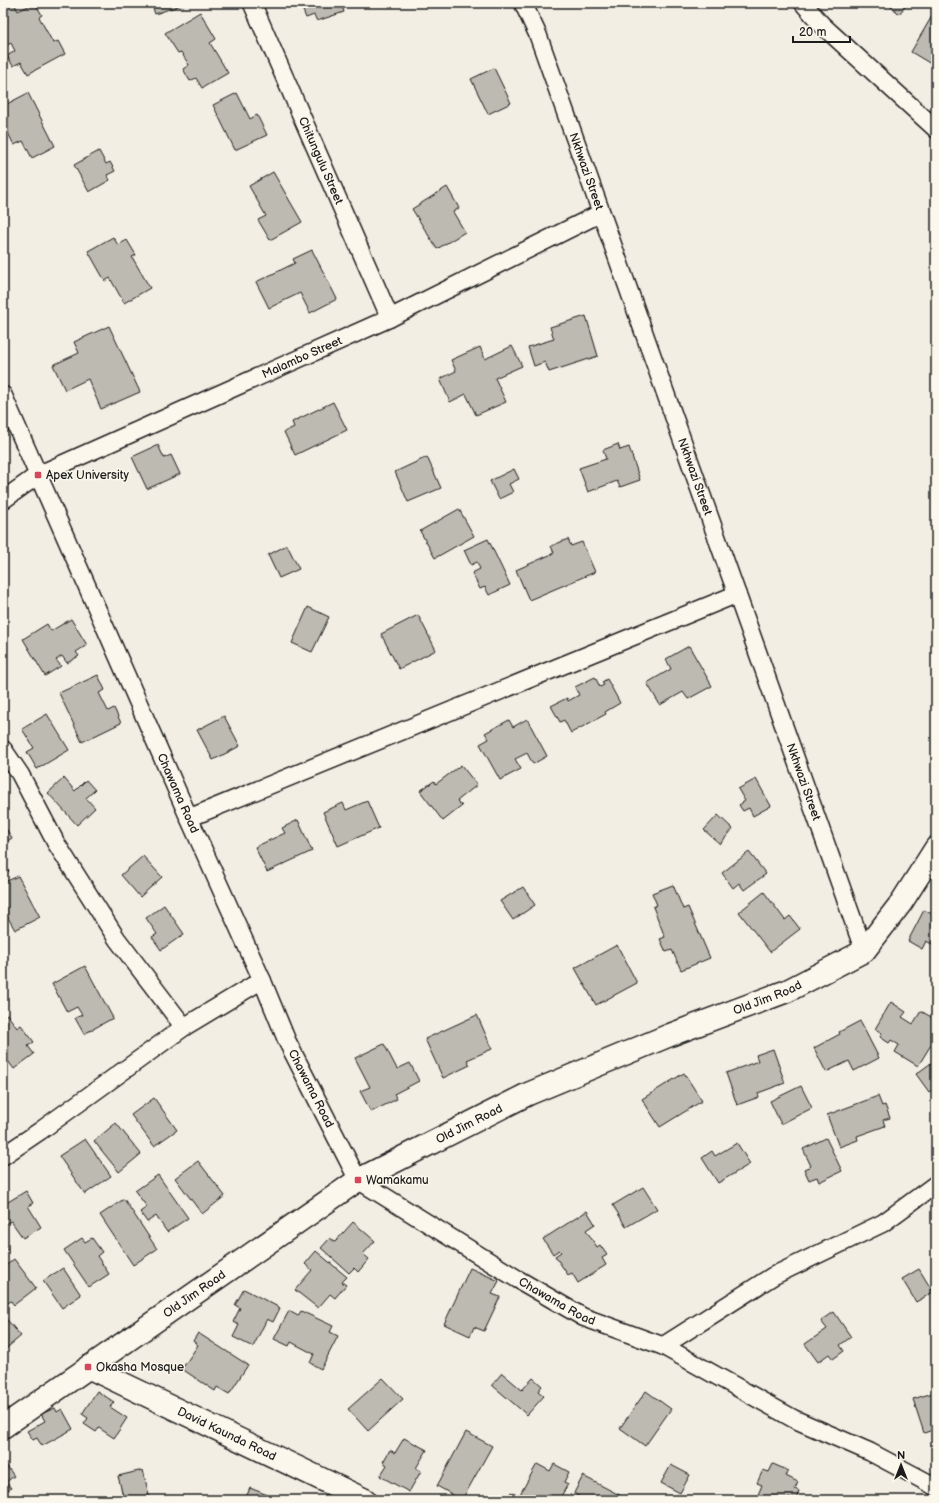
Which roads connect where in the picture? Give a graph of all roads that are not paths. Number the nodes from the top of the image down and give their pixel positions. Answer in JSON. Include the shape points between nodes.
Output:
{"nodes":[{"id":1,"x":252,"y":3,"type":"edge"},
{"id":2,"x":523,"y":3,"type":"edge"},
{"id":3,"x":803,"y":3,"type":"edge"},
{"id":4,"x":936,"y":129,"type":"edge"},
{"id":5,"x":601,"y":212,"type":"junction"},
{"id":6,"x":390,"y":318,"type":"junction"},
{"id":7,"x":3,"y":395,"type":"edge"},
{"id":8,"x":38,"y":475,"type":"junction"},
{"id":9,"x":3,"y":500,"type":"edge"},
{"id":10,"x":737,"y":594,"type":"junction"},
{"id":11,"x":3,"y":749,"type":"edge"},
{"id":12,"x":189,"y":818,"type":"junction"},
{"id":13,"x":936,"y":848,"type":"edge"},
{"id":14,"x":864,"y":951,"type":"junction"},
{"id":15,"x":262,"y":980,"type":"junction"},
{"id":16,"x":184,"y":1027,"type":"junction"},
{"id":17,"x":3,"y":1156,"type":"edge"},
{"id":18,"x":358,"y":1180,"type":"junction"},
{"id":19,"x":936,"y":1184,"type":"edge"},
{"id":20,"x":663,"y":1346,"type":"junction"},
{"id":21,"x":88,"y":1368,"type":"junction"},
{"id":22,"x":3,"y":1427,"type":"edge"},
{"id":23,"x":936,"y":1487,"type":"edge"},
{"id":24,"x":365,"y":1500,"type":"edge"}],
"edges":[{"from":1,"to":6,"type":"street","name":"Chitungulu Street"},
{"from":2,"to":5,"type":"street","name":"Nkhwazi Street","via":[[538,35]]},
{"from":3,"to":4,"type":"street","via":[[822,25]]},
{"from":5,"to":6,"type":"street","name":"Malambo Street"},
{"from":5,"to":10,"type":"street","name":"Nkhwazi Street"},
{"from":6,"to":8,"type":"street","name":"Malambo Street"},
{"from":7,"to":8,"type":"street","name":"Chawama Road"},
{"from":8,"to":9,"type":"street","name":"Malambo Street"},
{"from":8,"to":12,"type":"street","name":"Chawama Road"},
{"from":10,"to":12,"type":"street"},
{"from":10,"to":14,"type":"street","name":"Nkhwazi Street"},
{"from":11,"to":16,"type":"street","via":[[20,774],[56,843],[117,939]]},
{"from":12,"to":15,"type":"street","name":"Chawama Road"},
{"from":13,"to":14,"type":"street","name":"Old Jim Road","via":[[901,903]]},
{"from":14,"to":18,"type":"street","name":"Old Jim Road","via":[[787,991],[670,1035],[528,1094]]},
{"from":15,"to":16,"type":"street"},
{"from":15,"to":18,"type":"street","name":"Chawama Road","via":[[287,1041]]},
{"from":16,"to":17,"type":"street"},
{"from":18,"to":20,"type":"street","name":"Chawama Road","via":[[582,1317]]},
{"from":18,"to":21,"type":"street","name":"Old Jim Road"},
{"from":19,"to":20,"type":"street","via":[[883,1223],[773,1276]]},
{"from":20,"to":23,"type":"street","name":"Chawama Road","via":[[794,1419],[870,1452]]},
{"from":21,"to":22,"type":"street","name":"Old Jim Road"},
{"from":21,"to":24,"type":"street","name":"David Kaunda Road"}]}
